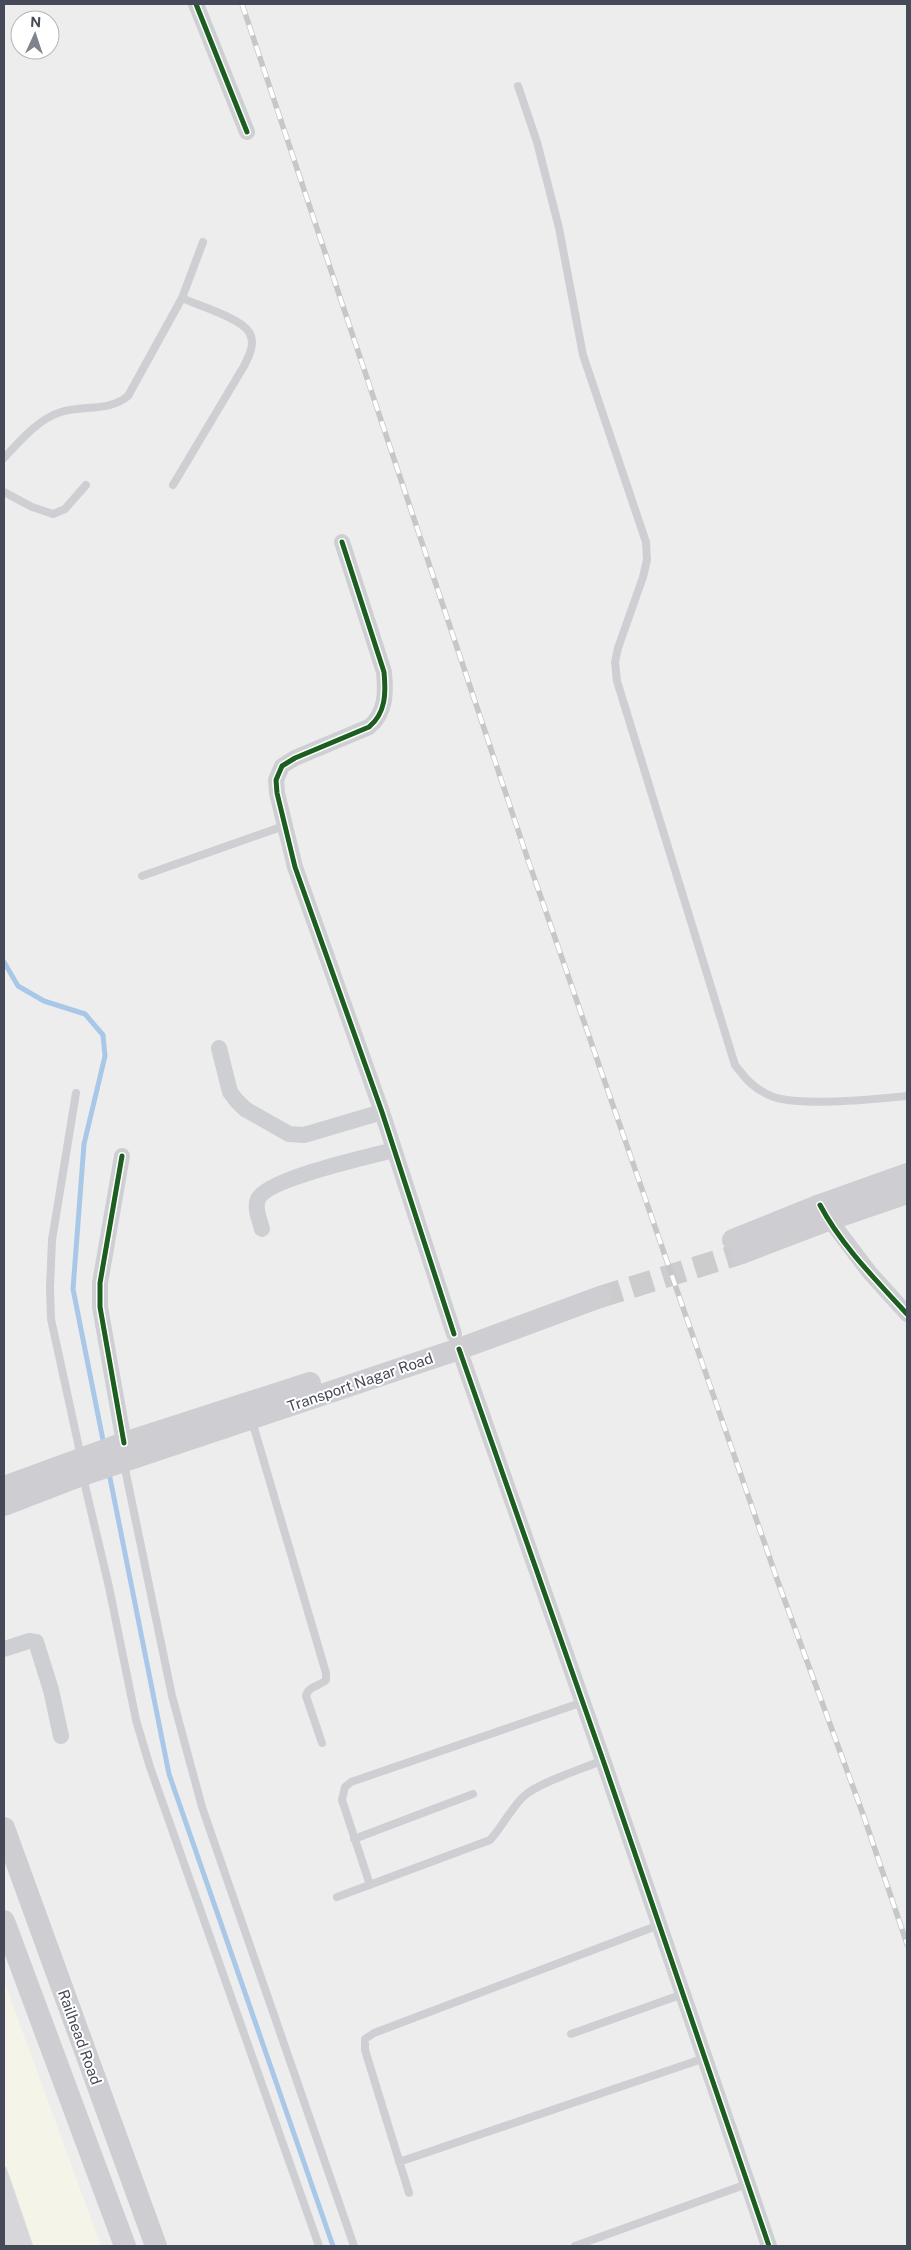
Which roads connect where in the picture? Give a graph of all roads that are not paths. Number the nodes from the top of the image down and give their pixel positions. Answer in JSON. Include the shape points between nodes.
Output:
{"nodes":[{"id":1,"x":196,"y":4,"type":"edge"},
{"id":2,"x":518,"y":86,"type":"dead end"},
{"id":3,"x":247,"y":132,"type":"dead end"},
{"id":4,"x":203,"y":242,"type":"dead end"},
{"id":5,"x":182,"y":298,"type":"junction"},
{"id":6,"x":4,"y":458,"type":"edge"},
{"id":7,"x":86,"y":485,"type":"dead end"},
{"id":8,"x":173,"y":485,"type":"dead end"},
{"id":9,"x":4,"y":492,"type":"edge"},
{"id":10,"x":342,"y":542,"type":"dead end"},
{"id":11,"x":284,"y":826,"type":"junction"},
{"id":12,"x":142,"y":876,"type":"dead end"},
{"id":13,"x":219,"y":1048,"type":"dead end"},
{"id":14,"x":76,"y":1093,"type":"dead end"},
{"id":15,"x":907,"y":1096,"type":"edge"},
{"id":16,"x":382,"y":1112,"type":"junction"},
{"id":17,"x":394,"y":1150,"type":"junction"},
{"id":18,"x":122,"y":1156,"type":"dead end"},
{"id":19,"x":907,"y":1174,"type":"edge"},
{"id":20,"x":907,"y":1193,"type":"edge"},
{"id":21,"x":824,"y":1212,"type":"junction"},
{"id":22,"x":262,"y":1229,"type":"dead end"},
{"id":23,"x":737,"y":1247,"type":"tunnel mouth"},
{"id":24,"x":599,"y":1291,"type":"tunnel mouth"},
{"id":25,"x":907,"y":1314,"type":"edge"},
{"id":26,"x":457,"y":1342,"type":"junction"},
{"id":27,"x":251,"y":1419,"type":"junction"},
{"id":28,"x":120,"y":1454,"type":"junction"},
{"id":29,"x":85,"y":1466,"type":"junction"},
{"id":30,"x":4,"y":1488,"type":"edge"},
{"id":31,"x":4,"y":1505,"type":"edge"},
{"id":32,"x":4,"y":1649,"type":"edge"},
{"id":33,"x":583,"y":1702,"type":"junction"},
{"id":34,"x":61,"y":1736,"type":"dead end"},
{"id":35,"x":322,"y":1743,"type":"dead end"},
{"id":36,"x":604,"y":1760,"type":"junction"},
{"id":37,"x":473,"y":1794,"type":"dead end"},
{"id":38,"x":4,"y":1828,"type":"edge"},
{"id":39,"x":354,"y":1839,"type":"junction"},
{"id":40,"x":370,"y":1885,"type":"junction"},
{"id":41,"x":337,"y":1897,"type":"dead end"},
{"id":42,"x":4,"y":1921,"type":"edge"},
{"id":43,"x":659,"y":1925,"type":"junction"},
{"id":44,"x":683,"y":1994,"type":"junction"},
{"id":45,"x":571,"y":2034,"type":"dead end"},
{"id":46,"x":705,"y":2058,"type":"junction"},
{"id":47,"x":399,"y":2162,"type":"junction"},
{"id":48,"x":747,"y":2184,"type":"junction"},
{"id":49,"x":409,"y":2193,"type":"dead end"},
{"id":50,"x":125,"y":2246,"type":"edge"},
{"id":51,"x":156,"y":2246,"type":"edge"},
{"id":52,"x":319,"y":2246,"type":"edge"},
{"id":53,"x":354,"y":2246,"type":"edge"},
{"id":54,"x":575,"y":2246,"type":"edge"},
{"id":55,"x":769,"y":2246,"type":"edge"}],
"edges":[{"from":1,"to":3,"type":"street"},
{"from":2,"to":15,"type":"lane","via":[[537,142],[559,228],[583,355],[646,542],[647,560],[643,577],[616,655],[617,681],[735,1065],[750,1085],[771,1097],[810,1102]]},
{"from":4,"to":5,"type":"lane"},
{"from":5,"to":6,"type":"lane","via":[[128,396],[109,406],[62,411],[49,417]]},
{"from":5,"to":8,"type":"lane","via":[[242,324],[250,332],[252,342],[244,366]]},
{"from":7,"to":9,"type":"lane","via":[[65,509],[53,514]]},
{"from":10,"to":11,"type":"street","via":[[376,642],[386,693],[382,710],[369,727],[282,766],[276,780]]},
{"from":11,"to":12,"type":"lane"},
{"from":11,"to":16,"type":"street","via":[[295,867]]},
{"from":13,"to":16,"type":"street","via":[[230,1092],[236,1100],[245,1109],[289,1134],[304,1135]]},
{"from":14,"to":29,"type":"lane","via":[[52,1240],[50,1288],[51,1318]]},
{"from":16,"to":17,"type":"street"},
{"from":17,"to":22,"type":"street","via":[[291,1178],[270,1189],[258,1197],[256,1203]]},
{"from":17,"to":26,"type":"street"},
{"from":18,"to":28,"type":"street","via":[[100,1283],[100,1307]]},
{"from":19,"to":21,"type":"main road"},
{"from":20,"to":21,"type":"main road"},
{"from":21,"to":23,"type":"main road"},
{"from":21,"to":25,"type":"street","via":[[870,1273]]},
{"from":24,"to":26,"type":"main road","name":"Transport Nagar Road"},
{"from":26,"to":27,"type":"main road","name":"Transport Nagar Road"},
{"from":26,"to":28,"type":"main road"},
{"from":26,"to":33,"type":"street"},
{"from":27,"to":28,"type":"main road","name":"Transport Nagar Road"},
{"from":27,"to":35,"type":"lane","via":[[326,1672],[326,1680],[310,1689],[306,1696]]},
{"from":28,"to":29,"type":"main road"},
{"from":28,"to":53,"type":"lane","via":[[172,1696],[202,1807]]},
{"from":29,"to":30,"type":"main road"},
{"from":29,"to":31,"type":"main road"},
{"from":29,"to":52,"type":"lane","via":[[136,1720],[150,1767]]},
{"from":32,"to":34,"type":"street","via":[[36,1642]]},
{"from":33,"to":36,"type":"street"},
{"from":33,"to":39,"type":"lane","via":[[351,1782],[345,1787],[342,1800]]},
{"from":36,"to":40,"type":"lane","via":[[534,1789],[523,1797],[490,1840]]},
{"from":36,"to":43,"type":"street"},
{"from":37,"to":39,"type":"lane"},
{"from":38,"to":51,"type":"main road","name":"Railhead Road"},
{"from":39,"to":40,"type":"lane"},
{"from":40,"to":41,"type":"lane"},
{"from":42,"to":50,"type":"main road","name":"Railhead Road"},
{"from":43,"to":44,"type":"street"},
{"from":43,"to":47,"type":"lane","via":[[365,2039],[365,2050]]},
{"from":44,"to":45,"type":"lane"},
{"from":44,"to":46,"type":"street"},
{"from":46,"to":47,"type":"lane"},
{"from":46,"to":48,"type":"street"},
{"from":47,"to":49,"type":"lane"},
{"from":48,"to":54,"type":"lane"},
{"from":48,"to":55,"type":"street"}]}
